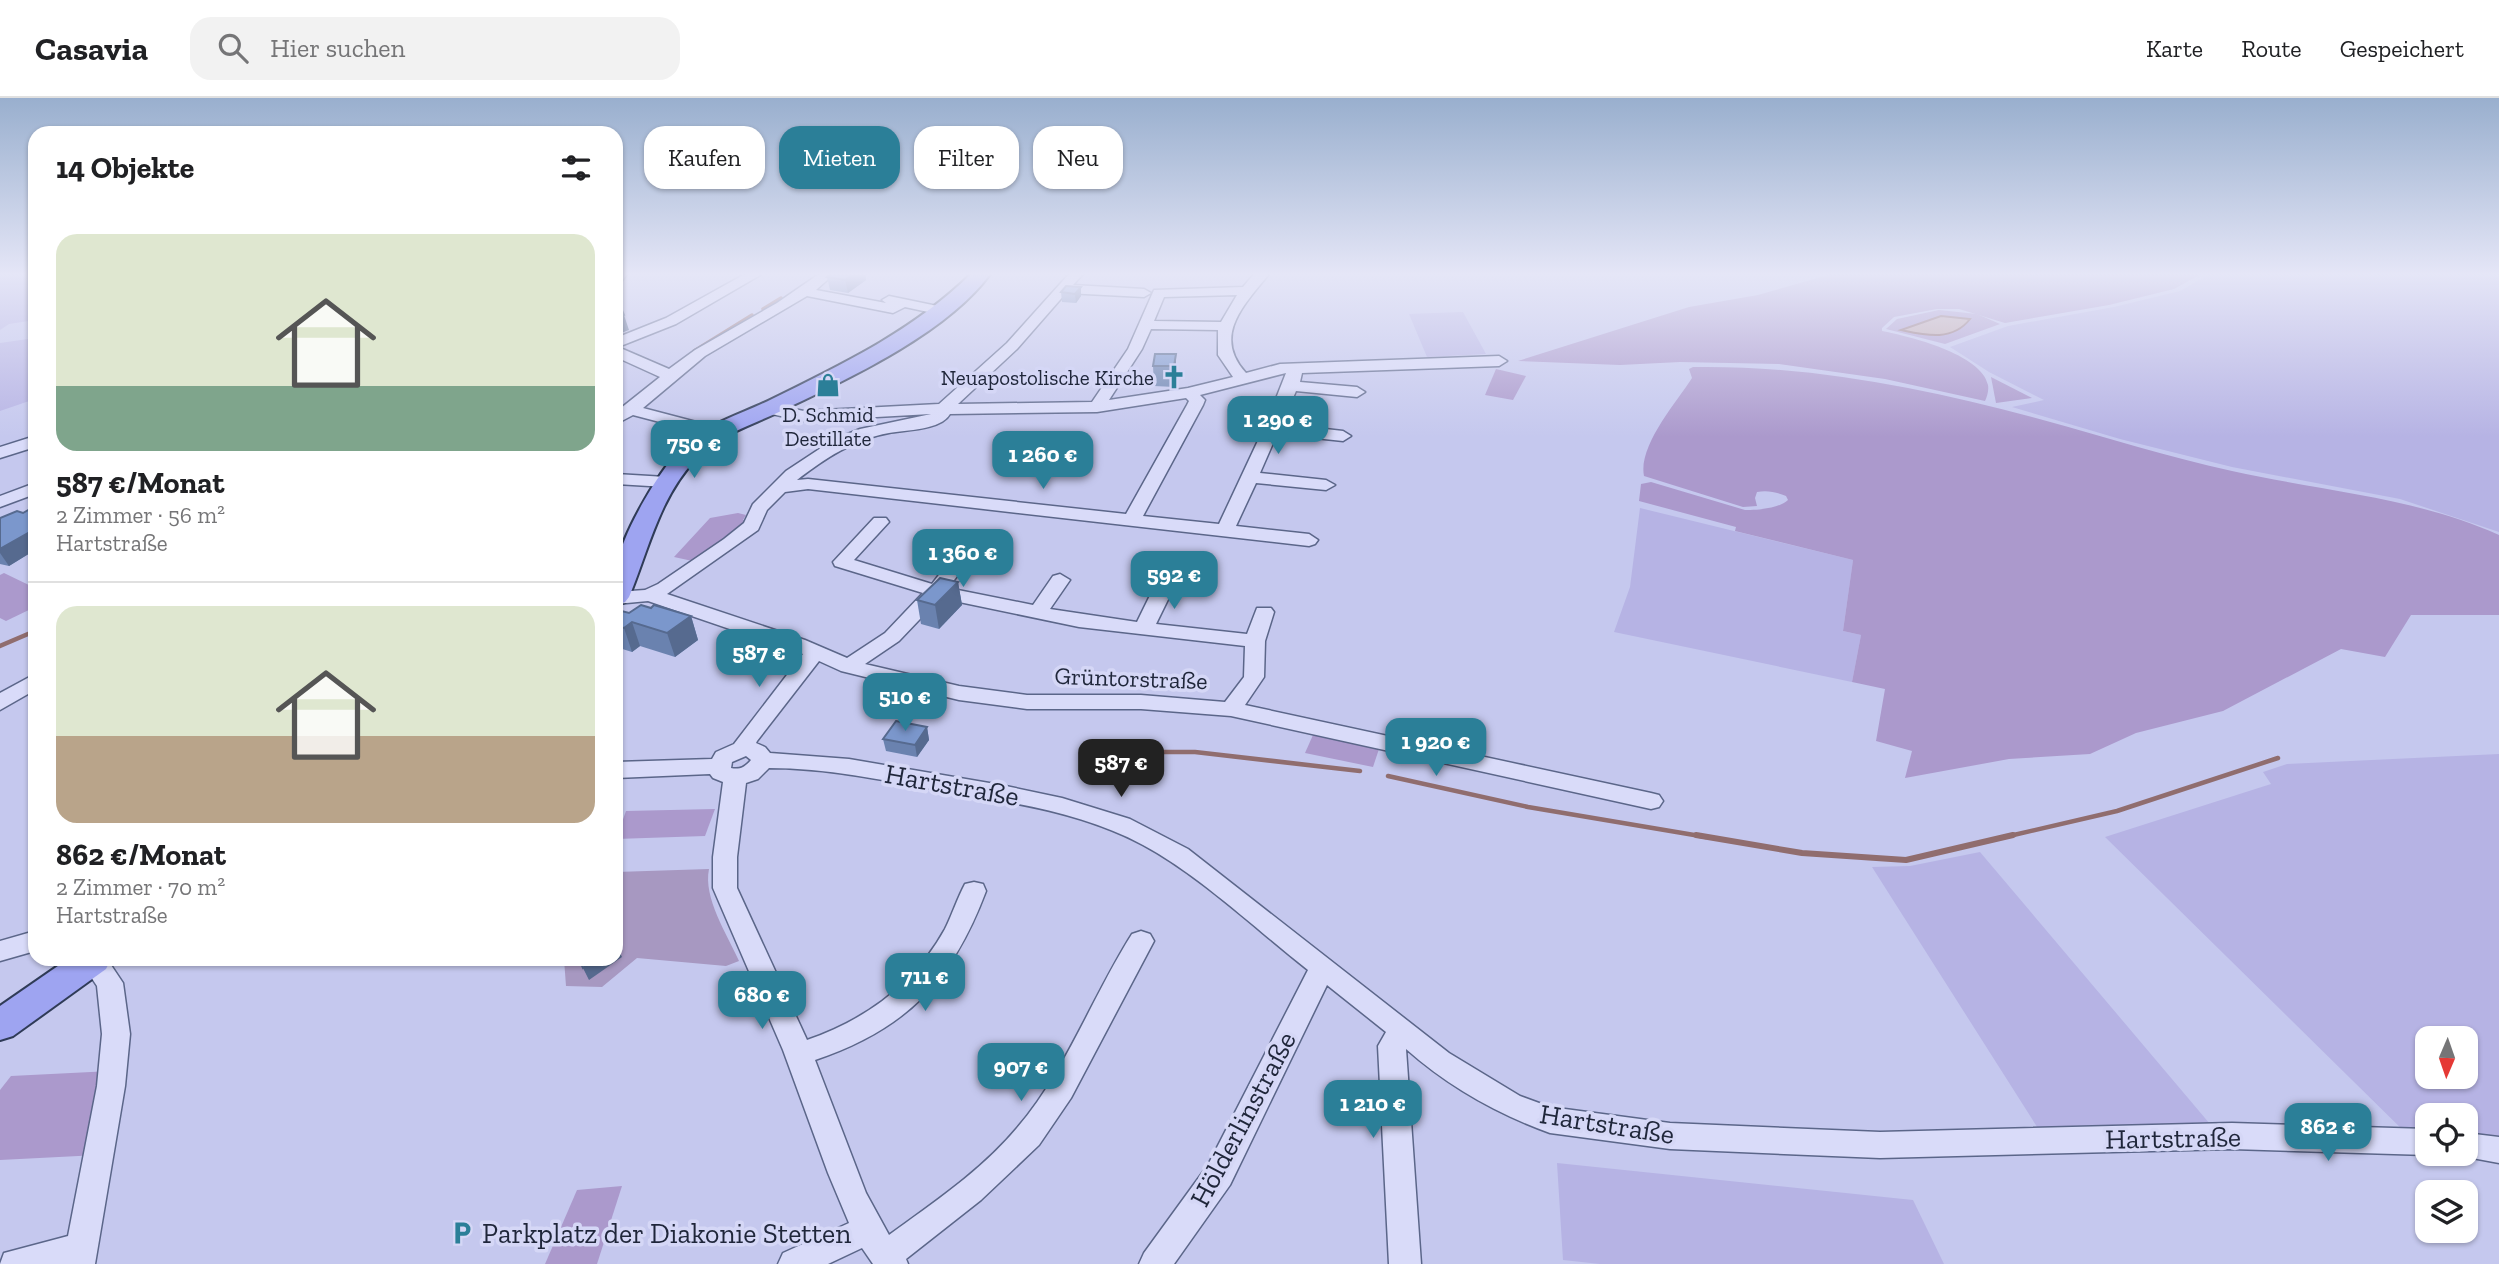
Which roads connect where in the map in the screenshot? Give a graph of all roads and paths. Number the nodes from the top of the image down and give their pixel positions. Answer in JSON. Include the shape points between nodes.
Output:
{"nodes":[{"id":1,"x":652,"y":328,"type":"edge"},
{"id":2,"x":740,"y":328,"type":"edge"},
{"id":3,"x":914,"y":328,"type":"edge"},
{"id":4,"x":1028,"y":328,"type":"edge"},
{"id":5,"x":1143,"y":328,"type":"edge"},
{"id":6,"x":1227,"y":328,"type":"edge"},
{"id":7,"x":623,"y":340,"type":"edge"},
{"id":8,"x":623,"y":354,"type":"edge"},
{"id":9,"x":1499,"y":361,"type":"dead end"},
{"id":10,"x":669,"y":375,"type":"junction"},
{"id":11,"x":1293,"y":377,"type":"junction"},
{"id":12,"x":1242,"y":378,"type":"junction"},
{"id":13,"x":1357,"y":392,"type":"dead end"},
{"id":14,"x":1189,"y":393,"type":"junction"},
{"id":15,"x":1097,"y":407,"type":"junction"},
{"id":16,"x":768,"y":409,"type":"junction"},
{"id":17,"x":943,"y":409,"type":"junction"},
{"id":18,"x":632,"y":410,"type":"junction"},
{"id":19,"x":623,"y":415,"type":"edge"},
{"id":20,"x":1269,"y":428,"type":"junction"},
{"id":21,"x":716,"y":432,"type":"junction"},
{"id":22,"x":1343,"y":436,"type":"dead end"},
{"id":23,"x":28,"y":443,"type":"edge"},
{"id":24,"x":2,"y":451,"type":"edge"},
{"id":25,"x":1248,"y":477,"type":"junction"},
{"id":26,"x":623,"y":479,"type":"edge"},
{"id":27,"x":666,"y":482,"type":"junction"},
{"id":28,"x":1326,"y":485,"type":"dead end"},
{"id":29,"x":779,"y":487,"type":"junction"},
{"id":30,"x":28,"y":491,"type":"edge"},
{"id":31,"x":0,"y":502,"type":"edge"},
{"id":32,"x":1131,"y":521,"type":"junction"},
{"id":33,"x":880,"y":523,"type":"dead end"},
{"id":34,"x":1225,"y":531,"type":"junction"},
{"id":35,"x":1309,"y":540,"type":"dead end"},
{"id":36,"x":958,"y":563,"type":"dead end"},
{"id":37,"x":1170,"y":575,"type":"dead end"},
{"id":38,"x":1060,"y":580,"type":"dead end"},
{"id":39,"x":623,"y":582,"type":"edge"},
{"id":40,"x":936,"y":591,"type":"junction"},
{"id":41,"x":649,"y":595,"type":"junction"},
{"id":42,"x":623,"y":597,"type":"edge"},
{"id":43,"x":1038,"y":612,"type":"junction"},
{"id":44,"x":1264,"y":612,"type":"dead end"},
{"id":45,"x":1143,"y":630,"type":"junction"},
{"id":46,"x":1255,"y":641,"type":"junction"},
{"id":47,"x":814,"y":653,"type":"junction"},
{"id":48,"x":848,"y":666,"type":"junction"},
{"id":49,"x":28,"y":685,"type":"edge"},
{"id":50,"x":0,"y":703,"type":"edge"},
{"id":51,"x":1231,"y":709,"type":"junction"},
{"id":52,"x":752,"y":754,"type":"junction"},
{"id":53,"x":623,"y":770,"type":"edge"},
{"id":54,"x":727,"y":771,"type":"junction"},
{"id":55,"x":1651,"y":801,"type":"dead end"},
{"id":56,"x":974,"y":891,"type":"dead end"},
{"id":57,"x":1140,"y":941,"type":"dead end"},
{"id":58,"x":28,"y":943,"type":"edge"},
{"id":59,"x":0,"y":951,"type":"edge"},
{"id":60,"x":83,"y":966,"type":"edge"},
{"id":61,"x":98,"y":966,"type":"edge"},
{"id":62,"x":1322,"y":969,"type":"junction"},
{"id":63,"x":0,"y":1025,"type":"edge"},
{"id":64,"x":1402,"y":1029,"type":"junction"},
{"id":65,"x":799,"y":1054,"type":"junction"},
{"id":66,"x":2415,"y":1142,"type":"edge"},
{"id":67,"x":2478,"y":1147,"type":"edge"},
{"id":68,"x":2499,"y":1150,"type":"edge"},
{"id":69,"x":868,"y":1228,"type":"junction"},
{"id":70,"x":81,"y":1256,"type":"edge"},
{"id":71,"x":888,"y":1260,"type":"edge"},
{"id":72,"x":15,"y":1264,"type":"edge"},
{"id":73,"x":794,"y":1264,"type":"edge"},
{"id":74,"x":1155,"y":1264,"type":"edge"},
{"id":75,"x":1405,"y":1264,"type":"edge"}],
"edges":[{"from":1,"to":7,"type":"street"},
{"from":2,"to":10,"type":"street"},
{"from":3,"to":16,"type":"main road","via":[[845,371]]},
{"from":4,"to":17,"type":"street"},
{"from":5,"to":15,"type":"street","via":[[1135,349]]},
{"from":6,"to":12,"type":"street","via":[[1223,349]]},
{"from":8,"to":10,"type":"street"},
{"from":9,"to":11,"type":"street"},
{"from":10,"to":18,"type":"street"},
{"from":11,"to":12,"type":"street"},
{"from":11,"to":13,"type":"street"},
{"from":11,"to":20,"type":"street"},
{"from":12,"to":14,"type":"street"},
{"from":14,"to":15,"type":"street"},
{"from":14,"to":32,"type":"street","via":[[1197,400],[1195,405]]},
{"from":15,"to":17,"type":"street"},
{"from":16,"to":17,"type":"street","via":[[804,416]]},
{"from":16,"to":21,"type":"main road"},
{"from":17,"to":29,"type":"street","via":[[933,420],[866,432],[839,444]]},
{"from":18,"to":19,"type":"street"},
{"from":18,"to":21,"type":"street"},
{"from":20,"to":22,"type":"street"},
{"from":20,"to":25,"type":"street"},
{"from":21,"to":27,"type":"main road","via":[[690,452]]},
{"from":23,"to":24,"type":"street"},
{"from":25,"to":28,"type":"street"},
{"from":25,"to":34,"type":"street"},
{"from":26,"to":27,"type":"street"},
{"from":27,"to":39,"type":"main road"},
{"from":29,"to":32,"type":"street","via":[[808,484]]},
{"from":29,"to":41,"type":"street","via":[[759,508],[752,526]]},
{"from":30,"to":31,"type":"street"},
{"from":32,"to":34,"type":"street"},
{"from":33,"to":40,"type":"street","via":[[842,562]]},
{"from":34,"to":35,"type":"street"},
{"from":36,"to":40,"type":"street"},
{"from":37,"to":45,"type":"street"},
{"from":38,"to":43,"type":"street"},
{"from":40,"to":43,"type":"street"},
{"from":40,"to":48,"type":"street","via":[[892,636]]},
{"from":41,"to":42,"type":"street","name":"Grüntorstraße"},
{"from":41,"to":47,"type":"street","name":"Grüntorstraße"},
{"from":43,"to":45,"type":"street"},
{"from":44,"to":46,"type":"street"},
{"from":45,"to":46,"type":"street"},
{"from":46,"to":51,"type":"street","via":[[1254,677]]},
{"from":47,"to":48,"type":"street","name":"Grüntorstraße"},
{"from":47,"to":52,"type":"street","via":[[747,738]]},
{"from":48,"to":51,"type":"street","name":"Grüntorstraße","via":[[959,693],[1027,702],[1141,702]]},
{"from":49,"to":50,"type":"street"},
{"from":51,"to":55,"type":"street","name":"Grüntorstraße"},
{"from":52,"to":54,"type":"street","via":[[724,757]]},
{"from":52,"to":62,"type":"street","name":"Hartstraße","via":[[870,770],[1075,808],[1118,821],[1179,855]]},
{"from":53,"to":54,"type":"street"},
{"from":54,"to":65,"type":"street","via":[[725,888]]},
{"from":56,"to":65,"type":"street","via":[[937,966],[897,1008],[846,1038]]},
{"from":57,"to":71,"type":"street","via":[[1062,1088],[1028,1137],[953,1208]]},
{"from":58,"to":59,"type":"street"},
{"from":60,"to":63,"type":"main road"},
{"from":61,"to":70,"type":"street","via":[[110,983],[116,1034]]},
{"from":62,"to":64,"type":"street","name":"Hartstraße"},
{"from":62,"to":74,"type":"street","name":"Hölderlinstraße","via":[[1219,1175]]},
{"from":64,"to":66,"type":"street","name":"Hartstraße","via":[[1439,1061],[1510,1105],[1550,1120],[1670,1136],[1880,1145],[2232,1136]]},
{"from":64,"to":75,"type":"street","via":[[1392,1046]]},
{"from":65,"to":69,"type":"street"},
{"from":67,"to":68,"type":"street"},
{"from":69,"to":71,"type":"street"},
{"from":69,"to":73,"type":"street"},
{"from":70,"to":72,"type":"street"}]}
